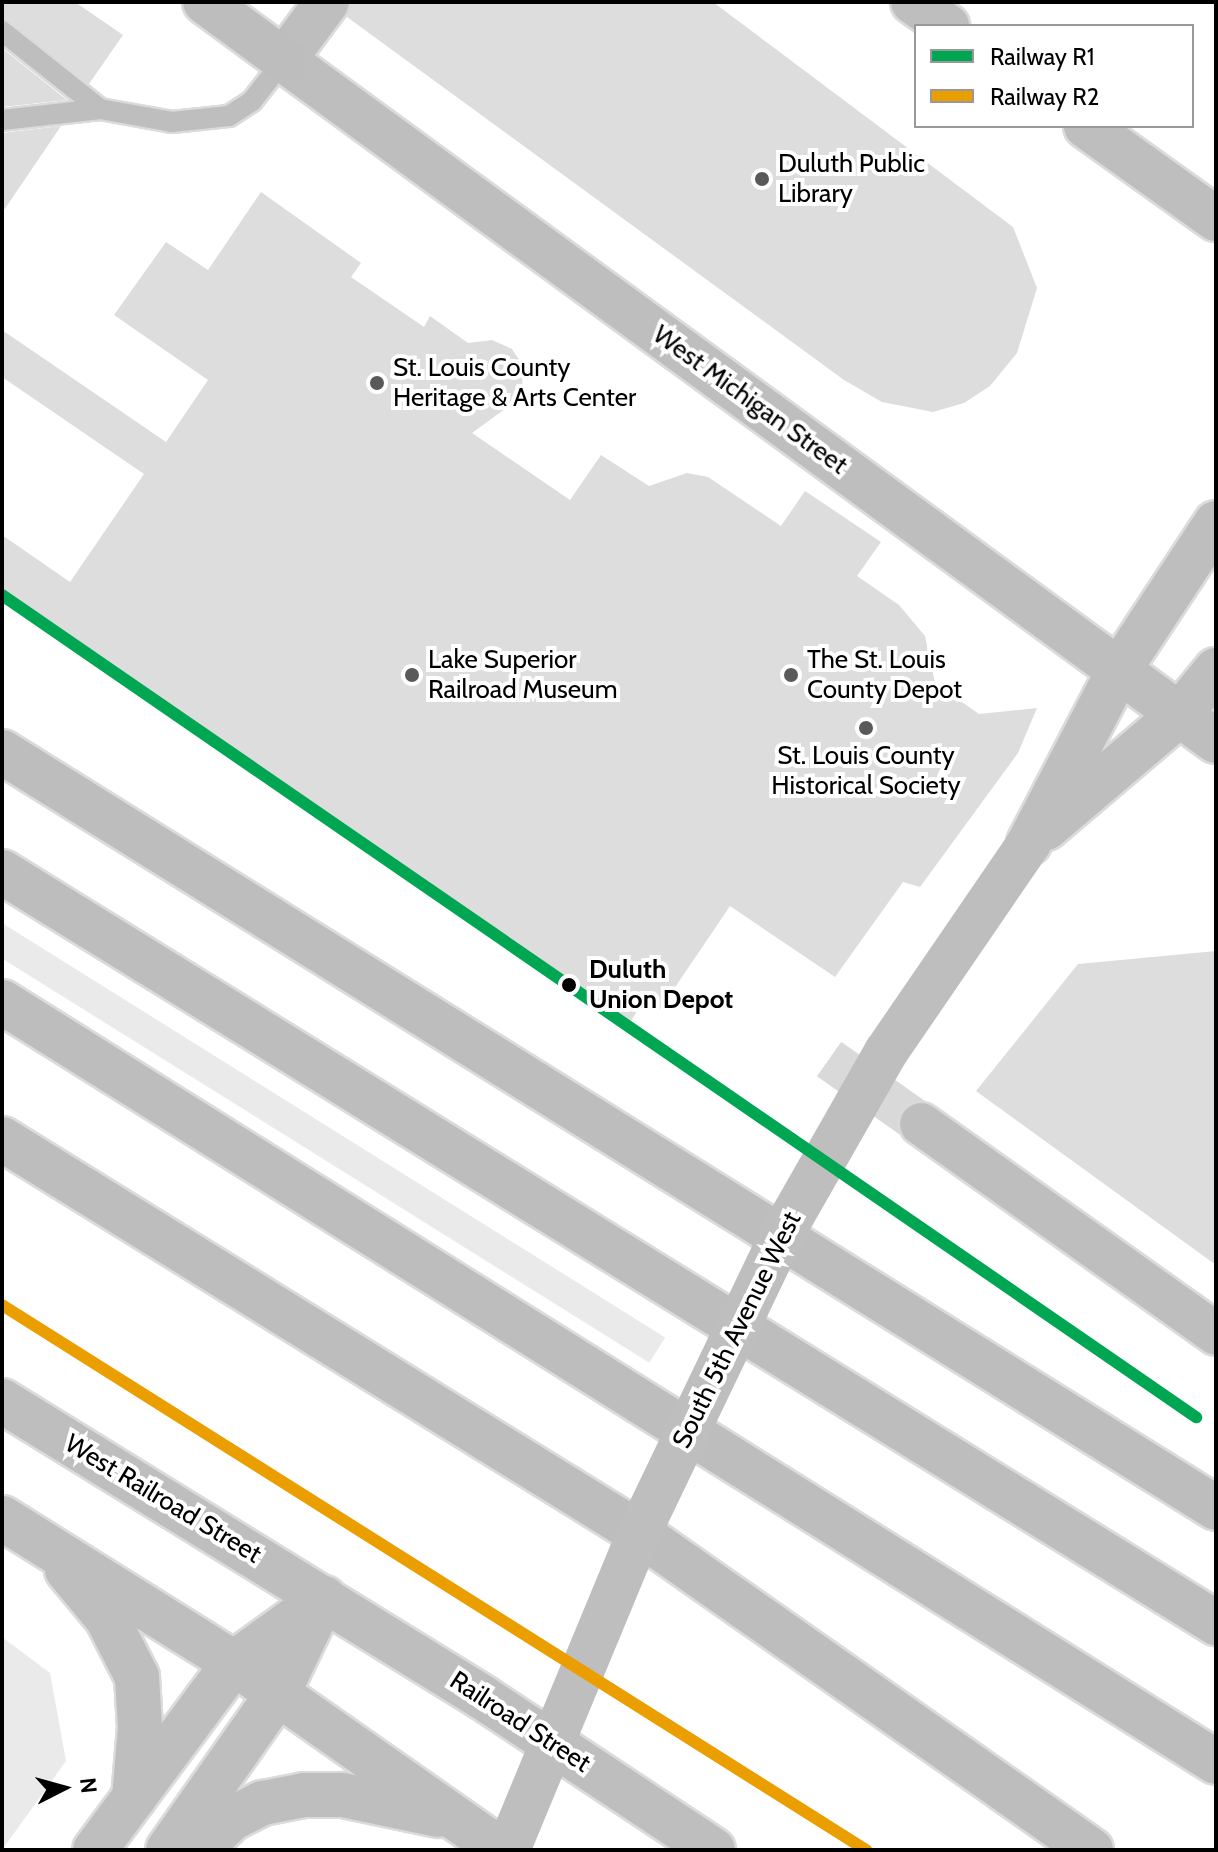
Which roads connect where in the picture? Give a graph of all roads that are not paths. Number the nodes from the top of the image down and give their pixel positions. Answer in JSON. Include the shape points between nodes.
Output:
{"nodes":[{"id":1,"x":205,"y":2,"type":"edge"},
{"id":2,"x":327,"y":2,"type":"edge"},
{"id":3,"x":913,"y":2,"type":"edge"},
{"id":4,"x":944,"y":24,"type":"edge"},
{"id":5,"x":2,"y":31,"type":"edge"},
{"id":6,"x":284,"y":60,"type":"junction"},
{"id":7,"x":100,"y":109,"type":"junction"},
{"id":8,"x":2,"y":120,"type":"edge"},
{"id":9,"x":1089,"y":128,"type":"edge"},
{"id":10,"x":1216,"y":219,"type":"edge"},
{"id":11,"x":1216,"y":523,"type":"edge"},
{"id":12,"x":1119,"y":670,"type":"junction"},
{"id":13,"x":1216,"y":670,"type":"edge"},
{"id":14,"x":1180,"y":714,"type":"junction"},
{"id":15,"x":1216,"y":741,"type":"edge"},
{"id":16,"x":2,"y":752,"type":"edge"},
{"id":17,"x":1029,"y":843,"type":"junction"},
{"id":18,"x":2,"y":872,"type":"edge"},
{"id":19,"x":2,"y":1002,"type":"edge"},
{"id":20,"x":921,"y":1124,"type":"tunnel mouth"},
{"id":21,"x":2,"y":1139,"type":"edge"},
{"id":22,"x":781,"y":1236,"type":"junction"},
{"id":23,"x":1216,"y":1334,"type":"edge"},
{"id":24,"x":2,"y":1401,"type":"edge"},
{"id":25,"x":1216,"y":1508,"type":"edge"},
{"id":26,"x":18,"y":1528,"type":"edge"},
{"id":27,"x":639,"y":1533,"type":"junction"},
{"id":28,"x":324,"y":1598,"type":"junction"},
{"id":29,"x":1216,"y":1623,"type":"edge"},
{"id":30,"x":234,"y":1663,"type":"junction"},
{"id":31,"x":277,"y":1695,"type":"junction"},
{"id":32,"x":1216,"y":1762,"type":"edge"},
{"id":33,"x":992,"y":1777,"type":"junction"},
{"id":34,"x":134,"y":1798,"type":"junction"},
{"id":35,"x":460,"y":1820,"type":"junction"},
{"id":36,"x":95,"y":1850,"type":"edge"},
{"id":37,"x":168,"y":1850,"type":"edge"},
{"id":38,"x":199,"y":1850,"type":"edge"},
{"id":39,"x":501,"y":1850,"type":"edge"},
{"id":40,"x":508,"y":1850,"type":"edge"},
{"id":41,"x":713,"y":1850,"type":"edge"},
{"id":42,"x":1091,"y":1850,"type":"edge"},
{"id":43,"x":1124,"y":1850,"type":"edge"}],
"edges":[{"from":1,"to":6,"type":"highway"},
{"from":2,"to":6,"type":"street"},
{"from":3,"to":4,"type":"street"},
{"from":5,"to":7,"type":"lane"},
{"from":6,"to":7,"type":"lane","via":[[252,101],[229,116],[172,122]]},
{"from":6,"to":12,"type":"street","name":"West Michigan Street"},
{"from":7,"to":8,"type":"lane"},
{"from":9,"to":10,"type":"street"},
{"from":11,"to":12,"type":"street","name":"South 5th Avenue West"},
{"from":12,"to":14,"type":"street","name":"West Michigan Street"},
{"from":12,"to":17,"type":"street","name":"South 5th Avenue West"},
{"from":13,"to":14,"type":"street","name":"South 5th Avenue West"},
{"from":14,"to":15,"type":"street","name":"West Michigan Street"},
{"from":14,"to":17,"type":"street","name":"South 5th Avenue West"},
{"from":16,"to":22,"type":"highway"},
{"from":17,"to":22,"type":"street","name":"South 5th Avenue West","bridge":true,"via":[[886,1052]]},
{"from":18,"to":29,"type":"highway"},
{"from":19,"to":32,"type":"highway"},
{"from":20,"to":23,"type":"street"},
{"from":21,"to":27,"type":"highway"},
{"from":22,"to":25,"type":"highway"},
{"from":22,"to":27,"type":"street","name":"South 5th Avenue West","bridge":true},
{"from":24,"to":28,"type":"street","name":"West Railroad Street"},
{"from":26,"to":30,"type":"street"},
{"from":26,"to":34,"type":"street","via":[[107,1618],[137,1677],[140,1727]]},
{"from":27,"to":33,"type":"highway"},
{"from":27,"to":40,"type":"street","name":"South 5th Avenue West","bridge":true},
{"from":28,"to":30,"type":"street"},
{"from":28,"to":31,"type":"street"},
{"from":28,"to":41,"type":"street","name":"Railroad Street"},
{"from":30,"to":31,"type":"street"},
{"from":30,"to":34,"type":"street"},
{"from":31,"to":35,"type":"street"},
{"from":31,"to":37,"type":"street"},
{"from":33,"to":42,"type":"highway"},
{"from":33,"to":43,"type":"highway"},
{"from":34,"to":36,"type":"street"},
{"from":35,"to":38,"type":"street","via":[[343,1795],[304,1795],[263,1803],[231,1819]]},
{"from":35,"to":39,"type":"street"}]}
